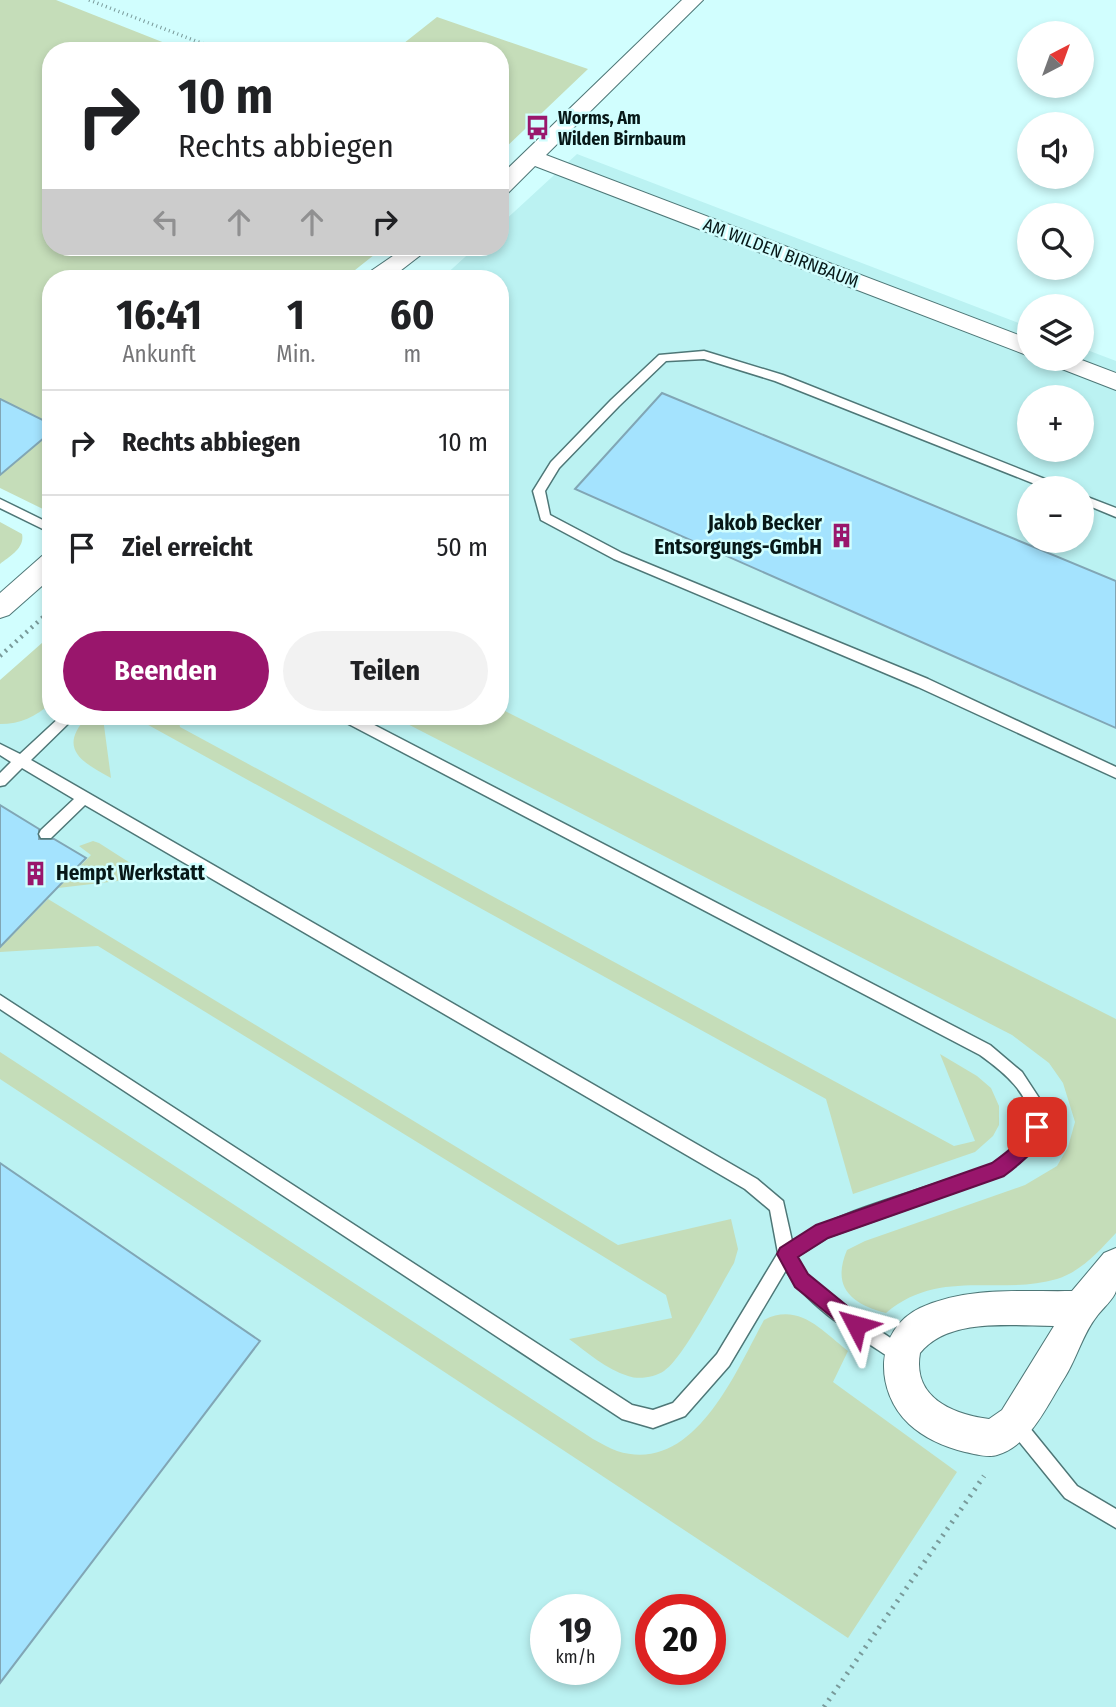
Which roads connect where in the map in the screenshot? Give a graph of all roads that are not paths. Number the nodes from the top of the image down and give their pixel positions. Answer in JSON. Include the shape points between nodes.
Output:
{"nodes":[{"id":1,"x":693,"y":0,"type":"edge"},
{"id":2,"x":534,"y":158,"type":"junction"},
{"id":3,"x":509,"y":180,"type":"edge"},
{"id":4,"x":407,"y":256,"type":"edge"},
{"id":5,"x":387,"y":270,"type":"edge"},
{"id":6,"x":1017,"y":343,"type":"edge"},
{"id":7,"x":1088,"y":371,"type":"edge"},
{"id":8,"x":1116,"y":382,"type":"edge"},
{"id":9,"x":1026,"y":476,"type":"edge"},
{"id":10,"x":0,"y":503,"type":"edge"},
{"id":11,"x":1094,"y":504,"type":"edge"},
{"id":12,"x":1116,"y":513,"type":"edge"},
{"id":13,"x":42,"y":524,"type":"edge"},
{"id":14,"x":42,"y":570,"type":"edge"},
{"id":15,"x":0,"y":608,"type":"edge"},
{"id":16,"x":59,"y":725,"type":"edge"},
{"id":17,"x":363,"y":725,"type":"edge"},
{"id":18,"x":0,"y":749,"type":"edge"},
{"id":19,"x":21,"y":761,"type":"junction"},
{"id":20,"x":1116,"y":773,"type":"edge"},
{"id":21,"x":0,"y":781,"type":"edge"},
{"id":22,"x":83,"y":798,"type":"junction"},
{"id":23,"x":46,"y":834,"type":"dead end"},
{"id":24,"x":0,"y":1001,"type":"edge"},
{"id":25,"x":786,"y":1254,"type":"junction"},
{"id":26,"x":1116,"y":1265,"type":"edge"},
{"id":27,"x":1081,"y":1308,"type":"junction"},
{"id":28,"x":901,"y":1355,"type":"junction"},
{"id":29,"x":1014,"y":1423,"type":"junction"},
{"id":30,"x":1116,"y":1518,"type":"edge"}],
"edges":[{"from":1,"to":2,"type":"street"},
{"from":2,"to":3,"type":"street"},
{"from":2,"to":6,"type":"street","name":"AM WILDEN BIRNBAUM"},
{"from":4,"to":5,"type":"street"},
{"from":7,"to":8,"type":"street"},
{"from":9,"to":20,"type":"lane","via":[[779,378],[704,355],[663,358],[555,465],[539,491],[545,517],[618,556],[923,683]]},
{"from":10,"to":13,"type":"lane"},
{"from":11,"to":12,"type":"lane"},
{"from":14,"to":15,"type":"street"},
{"from":16,"to":19,"type":"lane"},
{"from":17,"to":25,"type":"lane","via":[[985,1050],[1008,1065],[1025,1085],[1037,1114],[1037,1127],[1020,1154],[998,1170],[823,1231]]},
{"from":18,"to":19,"type":"lane"},
{"from":19,"to":21,"type":"lane"},
{"from":19,"to":22,"type":"lane"},
{"from":22,"to":23,"type":"lane"},
{"from":22,"to":25,"type":"lane","via":[[751,1184],[777,1206]]},
{"from":24,"to":25,"type":"lane","via":[[628,1413],[653,1419],[679,1410],[689,1401],[723,1360]]},
{"from":25,"to":28,"type":"lane","via":[[802,1280]]},
{"from":26,"to":27,"type":"street"},
{"from":27,"to":28,"type":"street","via":[[959,1313],[929,1322],[911,1336]]},
{"from":27,"to":29,"type":"street","via":[[1062,1349]]},
{"from":28,"to":29,"type":"street","via":[[899,1368],[907,1397],[932,1420],[961,1434],[994,1438]]},
{"from":29,"to":30,"type":"lane","via":[[1071,1492]]}]}
